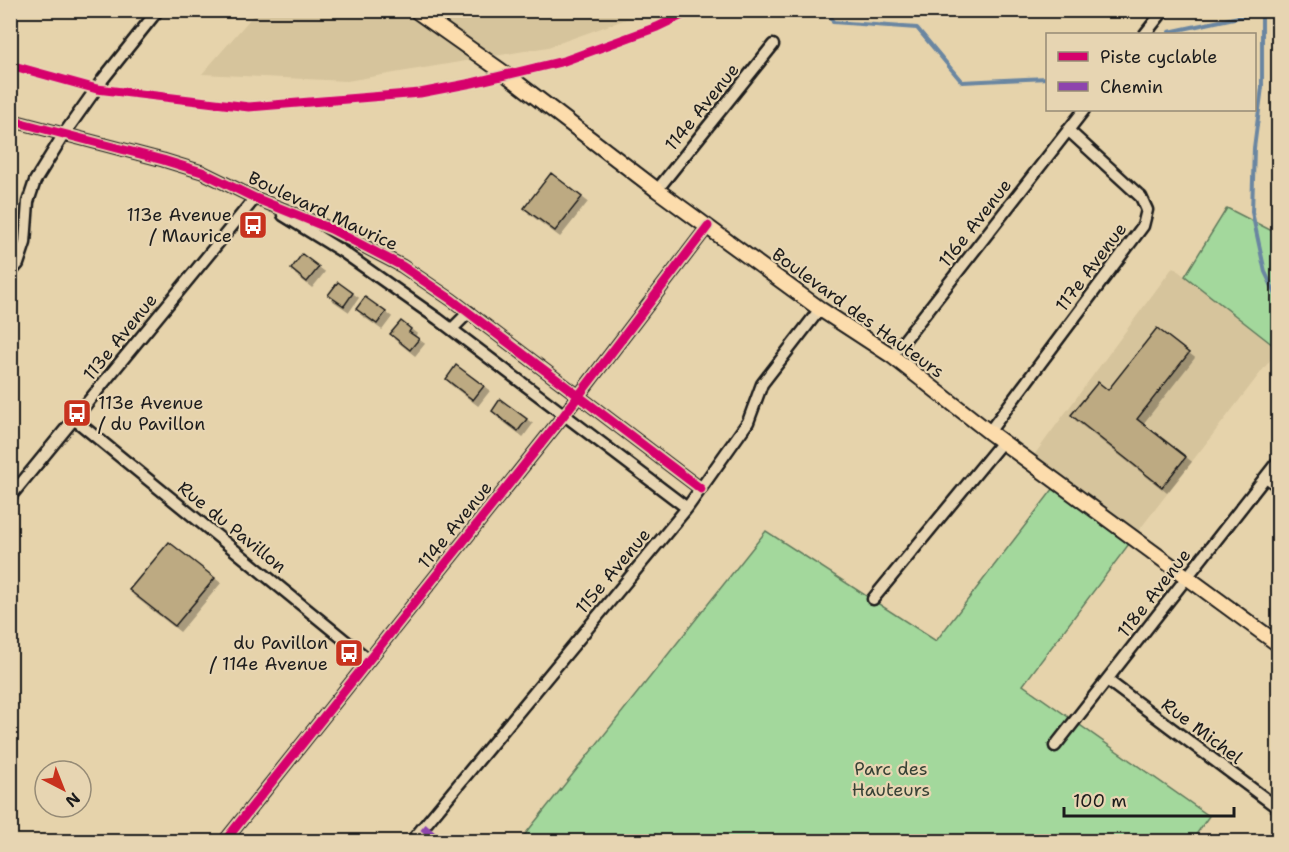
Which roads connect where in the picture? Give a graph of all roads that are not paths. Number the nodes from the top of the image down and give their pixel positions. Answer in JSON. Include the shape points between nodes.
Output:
{"nodes":[{"id":1,"x":158,"y":10,"type":"edge"},
{"id":2,"x":415,"y":10,"type":"edge"},
{"id":3,"x":1164,"y":10,"type":"edge"},
{"id":4,"x":1146,"y":33,"type":"edge"},
{"id":5,"x":773,"y":45,"type":"dead end"},
{"id":6,"x":1083,"y":111,"type":"edge"},
{"id":7,"x":10,"y":120,"type":"edge"},
{"id":8,"x":1068,"y":130,"type":"junction"},
{"id":9,"x":64,"y":134,"type":"junction"},
{"id":10,"x":657,"y":190,"type":"junction"},
{"id":11,"x":255,"y":198,"type":"junction"},
{"id":12,"x":708,"y":226,"type":"junction"},
{"id":13,"x":10,"y":273,"type":"edge"},
{"id":14,"x":820,"y":309,"type":"junction"},
{"id":15,"x":469,"y":312,"type":"junction"},
{"id":16,"x":452,"y":329,"type":"junction"},
{"id":17,"x":892,"y":356,"type":"junction"},
{"id":18,"x":579,"y":395,"type":"junction"},
{"id":19,"x":564,"y":415,"type":"junction"},
{"id":20,"x":74,"y":419,"type":"junction"},
{"id":21,"x":989,"y":432,"type":"junction"},
{"id":22,"x":1002,"y":442,"type":"junction"},
{"id":23,"x":1278,"y":461,"type":"edge"},
{"id":24,"x":1266,"y":477,"type":"junction"},
{"id":25,"x":1278,"y":486,"type":"edge"},
{"id":26,"x":701,"y":489,"type":"junction"},
{"id":27,"x":10,"y":497,"type":"edge"},
{"id":28,"x":687,"y":508,"type":"junction"},
{"id":29,"x":1187,"y":578,"type":"junction"},
{"id":30,"x":873,"y":599,"type":"dead end"},
{"id":31,"x":1278,"y":645,"type":"edge"},
{"id":32,"x":369,"y":660,"type":"junction"},
{"id":33,"x":1107,"y":680,"type":"junction"},
{"id":34,"x":1055,"y":746,"type":"dead end"},
{"id":35,"x":1278,"y":808,"type":"edge"},
{"id":36,"x":224,"y":842,"type":"edge"},
{"id":37,"x":411,"y":842,"type":"edge"}],
"edges":[{"from":1,"to":9,"type":"street"},
{"from":2,"to":10,"type":"main road","name":"Boulevard des Hauteurs"},
{"from":3,"to":4,"type":"street"},
{"from":5,"to":10,"type":"street","name":"114e Avenue"},
{"from":6,"to":8,"type":"street","name":"116e Avenue"},
{"from":7,"to":9,"type":"street","name":"Boulevard Maurice"},
{"from":8,"to":17,"type":"street","name":"116e Avenue"},
{"from":8,"to":21,"type":"street","name":"117e Avenue","via":[[1141,197],[1147,210],[1143,226]]},
{"from":9,"to":11,"type":"street","name":"Boulevard Maurice","via":[[202,172]]},
{"from":9,"to":13,"type":"street","via":[[35,181],[28,202],[25,243],[18,264]]},
{"from":10,"to":12,"type":"main road","name":"Boulevard des Hauteurs"},
{"from":11,"to":15,"type":"street","name":"Boulevard Maurice","via":[[331,229],[402,266]]},
{"from":11,"to":16,"type":"street","name":"Boulevard Maurice","via":[[343,252]]},
{"from":11,"to":20,"type":"street","name":"113e Avenue"},
{"from":12,"to":14,"type":"main road","name":"Boulevard des Hauteurs"},
{"from":12,"to":18,"type":"street","name":"114e Avenue"},
{"from":14,"to":17,"type":"main road","name":"Boulevard des Hauteurs"},
{"from":14,"to":26,"type":"street","name":"115e Avenue","via":[[762,384],[748,422]]},
{"from":15,"to":16,"type":"street"},
{"from":15,"to":18,"type":"street","name":"Boulevard Maurice"},
{"from":16,"to":19,"type":"street","name":"Boulevard Maurice"},
{"from":17,"to":21,"type":"main road","name":"Boulevard des Hauteurs"},
{"from":18,"to":19,"type":"street","name":"114e Avenue"},
{"from":18,"to":26,"type":"street","name":"Boulevard Maurice"},
{"from":19,"to":28,"type":"street","name":"Boulevard Maurice"},
{"from":19,"to":32,"type":"street","name":"114e Avenue"},
{"from":20,"to":27,"type":"street","name":"113e Avenue"},
{"from":20,"to":32,"type":"street","name":"Rue du Pavillon"},
{"from":21,"to":22,"type":"main road","name":"Boulevard des Hauteurs"},
{"from":22,"to":29,"type":"main road","name":"Boulevard des Hauteurs"},
{"from":22,"to":30,"type":"street"},
{"from":23,"to":24,"type":"street","name":"118e Avenue"},
{"from":24,"to":25,"type":"street"},
{"from":24,"to":29,"type":"street","name":"118e Avenue"},
{"from":26,"to":28,"type":"street","name":"115e Avenue"},
{"from":28,"to":37,"type":"street","name":"115e Avenue"},
{"from":29,"to":31,"type":"main road","name":"Boulevard des Hauteurs"},
{"from":29,"to":33,"type":"street","name":"118e Avenue"},
{"from":32,"to":36,"type":"street","name":"114e Avenue"},
{"from":33,"to":34,"type":"street","name":"118e Avenue"},
{"from":33,"to":35,"type":"street","name":"Rue Michel"}]}
